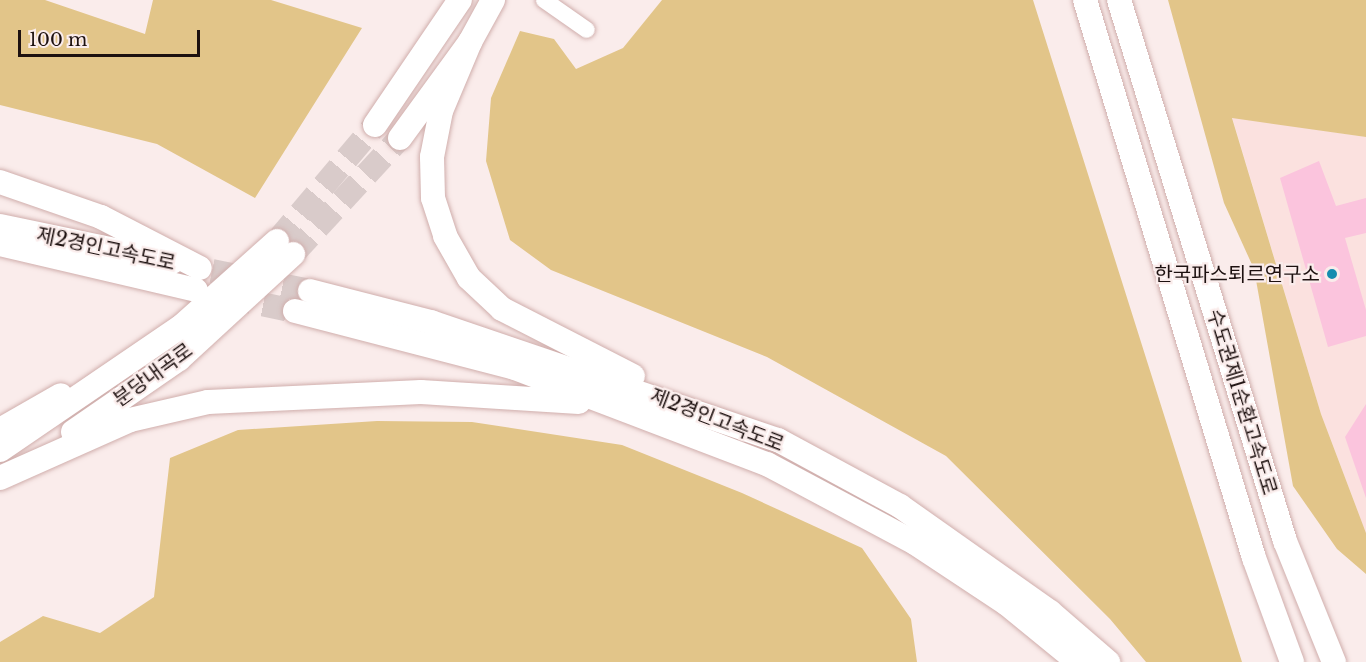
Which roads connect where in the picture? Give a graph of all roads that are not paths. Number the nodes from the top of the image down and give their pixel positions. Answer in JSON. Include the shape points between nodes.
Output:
{"nodes":[{"id":1,"x":460,"y":0,"type":"edge"},
{"id":2,"x":493,"y":0,"type":"edge"},
{"id":3,"x":544,"y":0,"type":"edge"},
{"id":4,"x":1085,"y":0,"type":"edge"},
{"id":5,"x":1119,"y":0,"type":"edge"},
{"id":6,"x":587,"y":30,"type":"dead end"},
{"id":7,"x":470,"y":42,"type":"junction"},
{"id":8,"x":375,"y":125,"type":"tunnel mouth"},
{"id":9,"x":400,"y":138,"type":"tunnel mouth"},
{"id":10,"x":0,"y":182,"type":"edge"},
{"id":11,"x":0,"y":226,"type":"edge"},
{"id":12,"x":0,"y":244,"type":"edge"},
{"id":13,"x":0,"y":252,"type":"edge"},
{"id":14,"x":62,"y":259,"type":"junction"},
{"id":15,"x":203,"y":276,"type":"junction"},
{"id":16,"x":310,"y":291,"type":"tunnel mouth"},
{"id":17,"x":294,"y":311,"type":"tunnel mouth"},
{"id":18,"x":183,"y":326,"type":"junction"},
{"id":19,"x":710,"y":414,"type":"junction"},
{"id":20,"x":669,"y":424,"type":"junction"},
{"id":21,"x":0,"y":430,"type":"edge"},
{"id":22,"x":0,"y":450,"type":"edge"},
{"id":23,"x":0,"y":478,"type":"edge"},
{"id":24,"x":1089,"y":658,"type":"edge"},
{"id":25,"x":1292,"y":662,"type":"edge"},
{"id":26,"x":1334,"y":662,"type":"edge"}],
"edges":[{"from":1,"to":8,"type":"highway"},
{"from":2,"to":7,"type":"highway"},
{"from":3,"to":6,"type":"street"},
{"from":4,"to":25,"type":"highway","name":"수도권제1순환고속도로","via":[[1254,558]]},
{"from":5,"to":26,"type":"highway","name":"수도권제1순환고속도로","via":[[1285,540]]},
{"from":7,"to":9,"type":"highway"},
{"from":7,"to":19,"type":"highway","via":[[441,111],[430,178],[445,236],[469,278],[517,319]]},
{"from":10,"to":15,"type":"highway","via":[[101,217]]},
{"from":11,"to":15,"type":"highway","name":"제2경인고속도로"},
{"from":12,"to":14,"type":"highway","name":"제2경인고속도로"},
{"from":13,"to":14,"type":"highway"},
{"from":14,"to":15,"type":"highway","name":"제2경인고속도로"},
{"from":16,"to":19,"type":"highway","name":"제2경인고속도로","via":[[431,322]]},
{"from":17,"to":20,"type":"highway","name":"제2경인고속도로","via":[[515,368]]},
{"from":18,"to":21,"type":"highway"},
{"from":18,"to":22,"type":"highway","name":"분당내곡로"},
{"from":18,"to":23,"type":"highway","name":"분당내곡로","via":[[285,248],[179,359]]},
{"from":19,"to":24,"type":"highway","name":"제2경인고속도로","via":[[778,440],[900,506]]},
{"from":20,"to":23,"type":"highway","via":[[588,403],[485,392],[228,400],[130,420]]},
{"from":20,"to":24,"type":"highway","name":"제2경인고속도로","via":[[767,464],[915,543]]}]}
